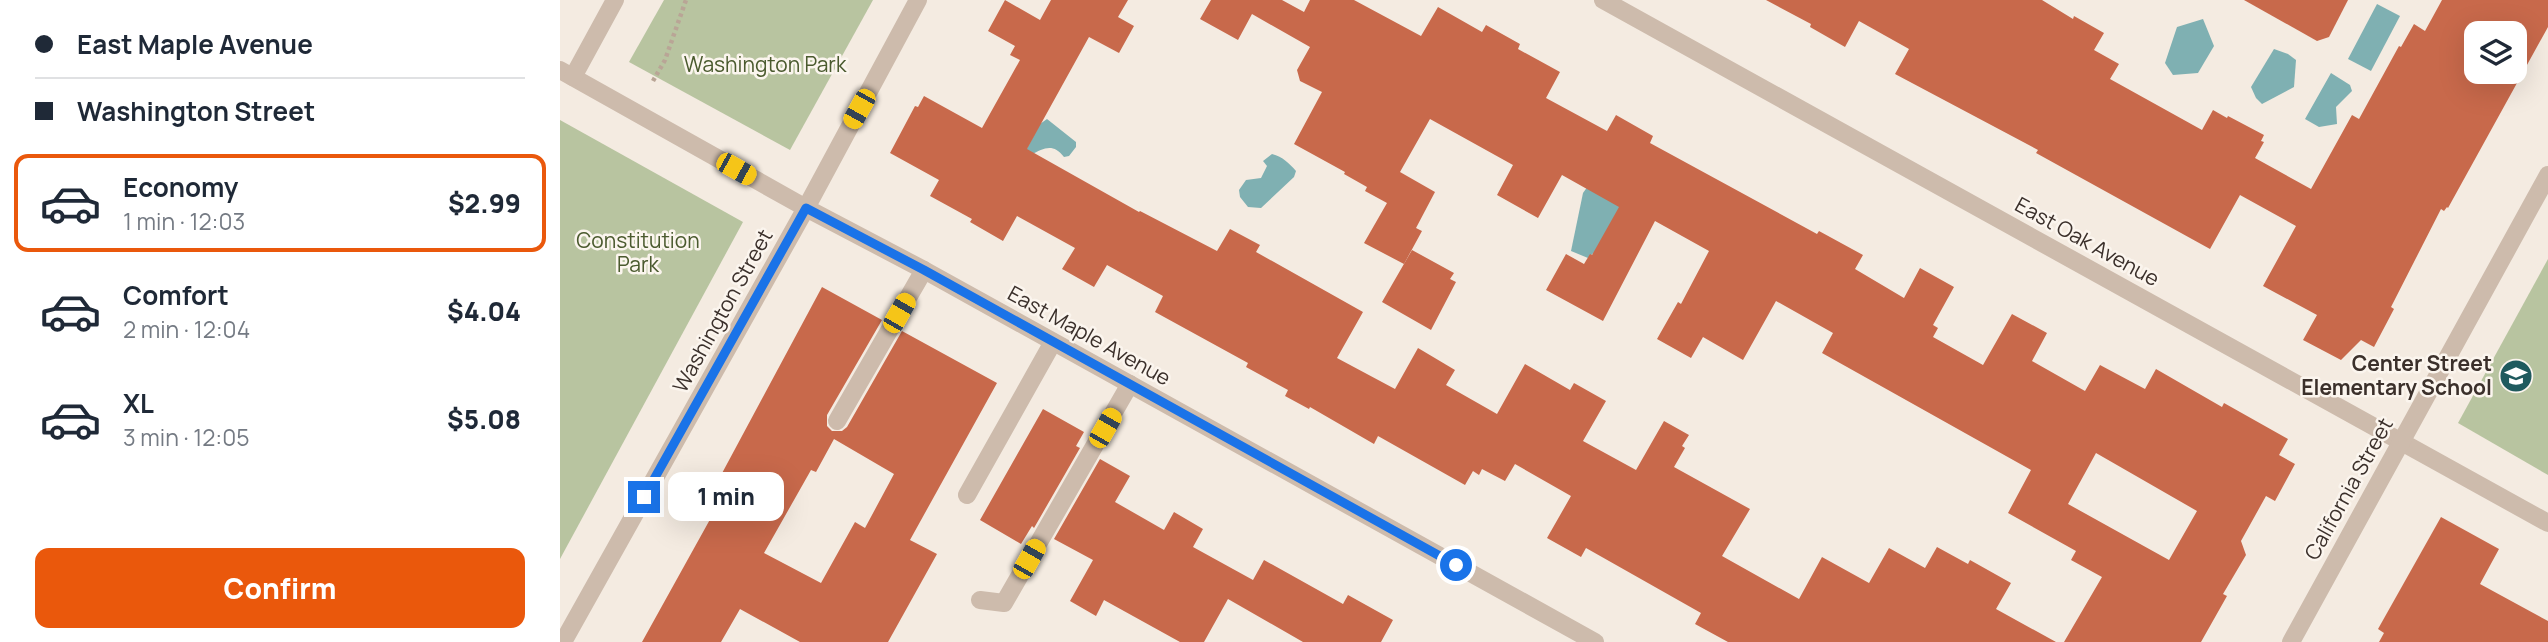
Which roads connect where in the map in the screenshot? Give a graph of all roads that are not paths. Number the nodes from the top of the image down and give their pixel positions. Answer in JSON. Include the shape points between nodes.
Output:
{"nodes":[{"id":1,"x":615,"y":0,"type":"edge"},
{"id":2,"x":918,"y":0,"type":"edge"},
{"id":3,"x":1603,"y":0,"type":"edge"},
{"id":4,"x":566,"y":73,"type":"edge"},
{"id":5,"x":2548,"y":175,"type":"edge"},
{"id":6,"x":806,"y":208,"type":"junction"},
{"id":7,"x":924,"y":270,"type":"junction"},
{"id":8,"x":1053,"y":341,"type":"junction"},
{"id":9,"x":1130,"y":384,"type":"junction"},
{"id":10,"x":837,"y":421,"type":"dead end"},
{"id":11,"x":2401,"y":442,"type":"junction"},
{"id":12,"x":967,"y":495,"type":"dead end"},
{"id":13,"x":2548,"y":523,"type":"edge"},
{"id":14,"x":980,"y":600,"type":"dead end"},
{"id":15,"x":564,"y":642,"type":"edge"},
{"id":16,"x":1595,"y":642,"type":"edge"},
{"id":17,"x":2291,"y":642,"type":"edge"}],
"edges":[{"from":1,"to":4,"type":"street"},
{"from":2,"to":6,"type":"street","name":"Washington Street"},
{"from":3,"to":11,"type":"street","name":"East Oak Avenue"},
{"from":4,"to":6,"type":"street","name":"East Maple Avenue"},
{"from":5,"to":11,"type":"street","name":"California Street"},
{"from":6,"to":7,"type":"street","name":"East Maple Avenue"},
{"from":6,"to":15,"type":"street","name":"Washington Street"},
{"from":7,"to":8,"type":"street","name":"East Maple Avenue"},
{"from":7,"to":10,"type":"street"},
{"from":8,"to":9,"type":"street","name":"East Maple Avenue"},
{"from":8,"to":12,"type":"street"},
{"from":9,"to":14,"type":"street","via":[[1004,603]]},
{"from":9,"to":16,"type":"street","name":"East Maple Avenue"},
{"from":11,"to":13,"type":"street","name":"East Oak Avenue"},
{"from":11,"to":17,"type":"street","name":"California Street"}]}
